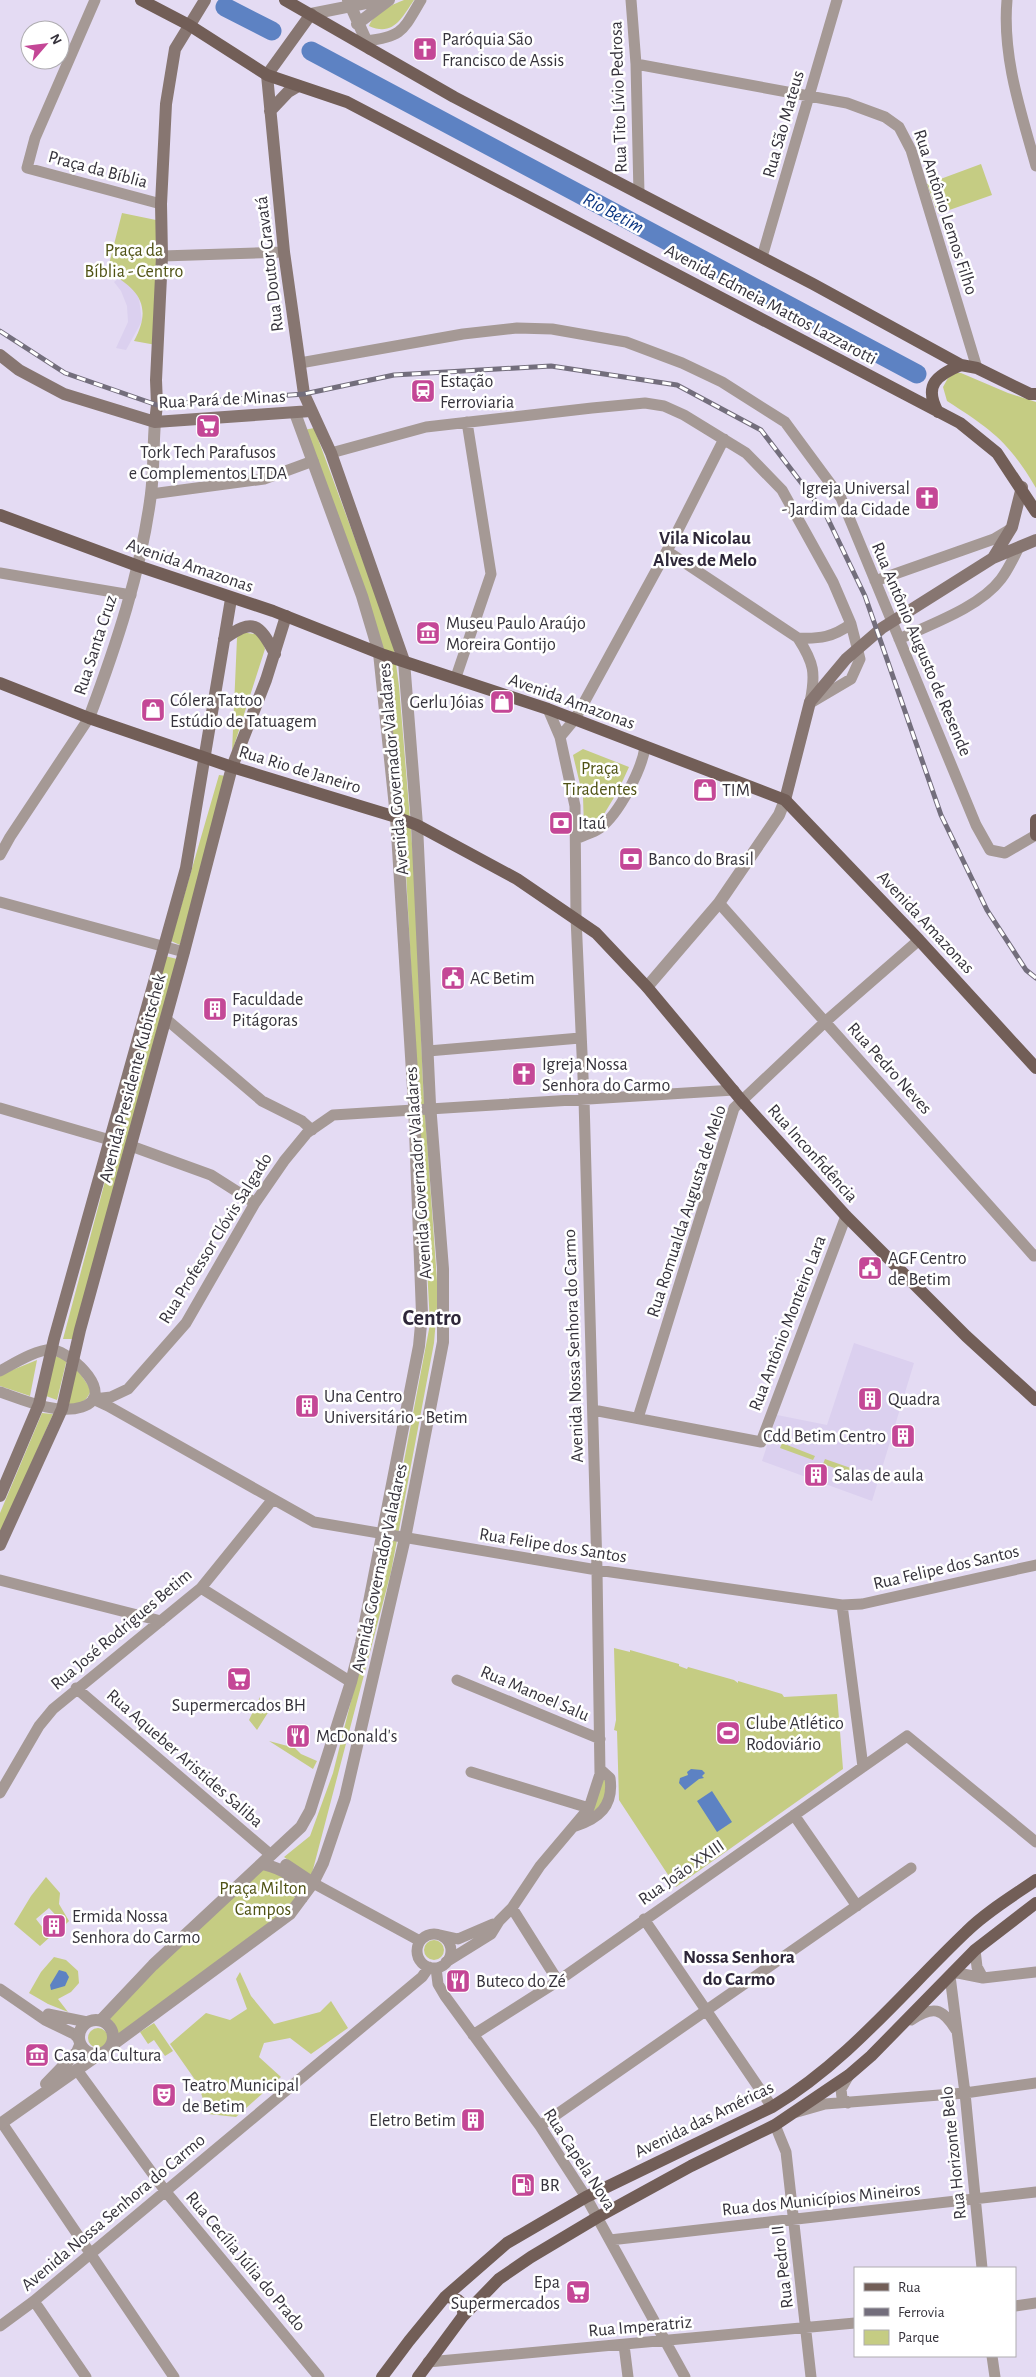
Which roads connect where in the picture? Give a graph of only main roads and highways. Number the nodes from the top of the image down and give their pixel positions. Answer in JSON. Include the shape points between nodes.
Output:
{"nodes":[{"id":1,"x":141,"y":0,"type":"edge"},
{"id":2,"x":205,"y":0,"type":"edge"},
{"id":3,"x":286,"y":0,"type":"edge"},
{"id":4,"x":311,"y":14,"type":"junction"},
{"id":5,"x":189,"y":25,"type":"junction"},
{"id":6,"x":267,"y":76,"type":"junction"},
{"id":7,"x":298,"y":86,"type":"junction"},
{"id":8,"x":270,"y":111,"type":"junction"},
{"id":9,"x":0,"y":355,"type":"edge"},
{"id":10,"x":961,"y":365,"type":"junction"},
{"id":11,"x":1036,"y":394,"type":"edge"},
{"id":12,"x":311,"y":411,"type":"junction"},
{"id":13,"x":938,"y":412,"type":"junction"},
{"id":14,"x":155,"y":422,"type":"junction"},
{"id":15,"x":1022,"y":487,"type":"junction"},
{"id":16,"x":1036,"y":512,"type":"edge"},
{"id":17,"x":0,"y":515,"type":"edge"},
{"id":18,"x":1036,"y":540,"type":"edge"},
{"id":19,"x":993,"y":558,"type":"junction"},
{"id":20,"x":231,"y":599,"type":"junction"},
{"id":21,"x":286,"y":616,"type":"junction"},
{"id":22,"x":224,"y":639,"type":"junction"},
{"id":23,"x":275,"y":654,"type":"junction"},
{"id":24,"x":404,"y":661,"type":"junction"},
{"id":25,"x":0,"y":683,"type":"edge"},
{"id":26,"x":205,"y":757,"type":"junction"},
{"id":27,"x":232,"y":767,"type":"junction"},
{"id":28,"x":785,"y":800,"type":"junction"},
{"id":29,"x":1036,"y":820,"type":"edge"},
{"id":30,"x":1036,"y":835,"type":"edge"},
{"id":31,"x":576,"y":917,"type":"joint"},
{"id":32,"x":1036,"y":1068,"type":"edge"},
{"id":33,"x":1036,"y":1400,"type":"edge"},
{"id":34,"x":0,"y":1496,"type":"edge"},
{"id":35,"x":0,"y":1545,"type":"edge"},
{"id":36,"x":1036,"y":1880,"type":"edge"},
{"id":37,"x":1036,"y":1902,"type":"edge"},
{"id":38,"x":984,"y":1917,"type":"junction"},
{"id":39,"x":998,"y":1932,"type":"junction"},
{"id":40,"x":858,"y":2040,"type":"junction"},
{"id":41,"x":870,"y":2056,"type":"junction"},
{"id":42,"x":445,"y":2297,"type":"junction"},
{"id":43,"x":462,"y":2316,"type":"junction"},
{"id":44,"x":382,"y":2377,"type":"edge"},
{"id":45,"x":418,"y":2377,"type":"edge"}],
"edges":[{"from":1,"to":5,"type":"main road","name":"Avenida Edmeia Mattos Lazzarotti"},
{"from":2,"to":5,"type":"main road"},
{"from":3,"to":4,"type":"main road","name":"Avenida Edmeia Mattos Lazzarotti"},
{"from":4,"to":6,"type":"main road"},
{"from":4,"to":10,"type":"main road","name":"Avenida Edmeia Mattos Lazzarotti","via":[[454,98],[762,257]]},
{"from":5,"to":6,"type":"main road","name":"Avenida Edmeia Mattos Lazzarotti"},
{"from":5,"to":14,"type":"main road","via":[[175,50],[166,104],[160,204],[162,256]]},
{"from":6,"to":7,"type":"main road","name":"Avenida Edmeia Mattos Lazzarotti"},
{"from":6,"to":8,"type":"main road","name":"Rua Doutor Gravatá"},
{"from":7,"to":8,"type":"main road"},
{"from":7,"to":13,"type":"main road","name":"Avenida Edmeia Mattos Lazzarotti","via":[[347,102]]},
{"from":8,"to":12,"type":"main road","name":"Rua Doutor Gravatá","via":[[284,252],[304,394]]},
{"from":9,"to":14,"type":"main road","name":"Rua Pará de Minas","via":[[19,370],[64,394]]},
{"from":10,"to":11,"type":"main road","name":"Avenida Edmeia Mattos Lazzarotti","via":[[977,368]]},
{"from":10,"to":13,"type":"main road","via":[[933,382],[931,394]]},
{"from":12,"to":14,"type":"main road","name":"Rua Pará de Minas"},
{"from":12,"to":24,"type":"main road","name":"Avenida Governador Valadares","via":[[331,453]]},
{"from":13,"to":15,"type":"main road","name":"Avenida Edmeia Mattos Lazzarotti","via":[[960,423],[997,453]]},
{"from":15,"to":16,"type":"main road","name":"Avenida Edmeia Mattos Lazzarotti"},
{"from":15,"to":19,"type":"main road","via":[[1012,527]]},
{"from":17,"to":20,"type":"main road","name":"Avenida Amazonas"},
{"from":18,"to":19,"type":"main road"},
{"from":19,"to":28,"type":"main road","via":[[882,628],[846,659],[810,702]]},
{"from":20,"to":21,"type":"main road","name":"Avenida Amazonas"},
{"from":20,"to":22,"type":"main road","name":"Avenida Presidente Kubitschek"},
{"from":21,"to":23,"type":"main road","name":"Avenida Presidente Kubitschek"},
{"from":21,"to":24,"type":"main road","name":"Avenida Amazonas"},
{"from":22,"to":23,"type":"main road","via":[[242,626],[251,626],[265,634]]},
{"from":22,"to":26,"type":"main road","name":"Avenida Presidente Kubitschek"},
{"from":23,"to":27,"type":"main road","name":"Avenida Presidente Kubitschek"},
{"from":24,"to":28,"type":"main road","name":"Avenida Amazonas","via":[[548,709]]},
{"from":25,"to":26,"type":"main road","name":"Rua Rio de Janeiro","via":[[89,718]]},
{"from":26,"to":27,"type":"main road","name":"Rua Rio de Janeiro"},
{"from":26,"to":34,"type":"main road","name":"Avenida Presidente Kubitschek","via":[[186,868],[52,1350],[40,1404]]},
{"from":27,"to":31,"type":"main road","name":"Rua Rio de Janeiro","via":[[417,825],[517,879]]},
{"from":27,"to":35,"type":"main road","name":"Avenida Presidente Kubitschek","via":[[62,1409]]},
{"from":28,"to":32,"type":"main road","name":"Avenida Amazonas"},
{"from":29,"to":30,"type":"main road"},
{"from":31,"to":33,"type":"main road","name":"Rua Inconfidência","via":[[596,933],[647,987],[742,1101],[846,1216],[966,1336]]},
{"from":36,"to":38,"type":"main road","name":"Avenida das Américas"},
{"from":37,"to":39,"type":"main road","name":"Avenida das Américas"},
{"from":38,"to":39,"type":"main road"},
{"from":38,"to":40,"type":"main road","name":"Avenida das Américas"},
{"from":39,"to":41,"type":"main road","name":"Avenida das Américas","via":[[975,1950]]},
{"from":40,"to":41,"type":"main road"},
{"from":40,"to":42,"type":"main road","name":"Avenida das Américas","via":[[801,2089],[772,2107],[586,2196],[507,2243]]},
{"from":41,"to":43,"type":"main road","name":"Avenida das Américas","via":[[849,2075],[775,2125],[691,2166],[516,2266]]},
{"from":42,"to":43,"type":"main road","via":[[460,2300],[464,2308]]},
{"from":42,"to":44,"type":"main road","name":"Avenida das Américas"},
{"from":43,"to":45,"type":"main road","name":"Avenida das Américas"}]}
